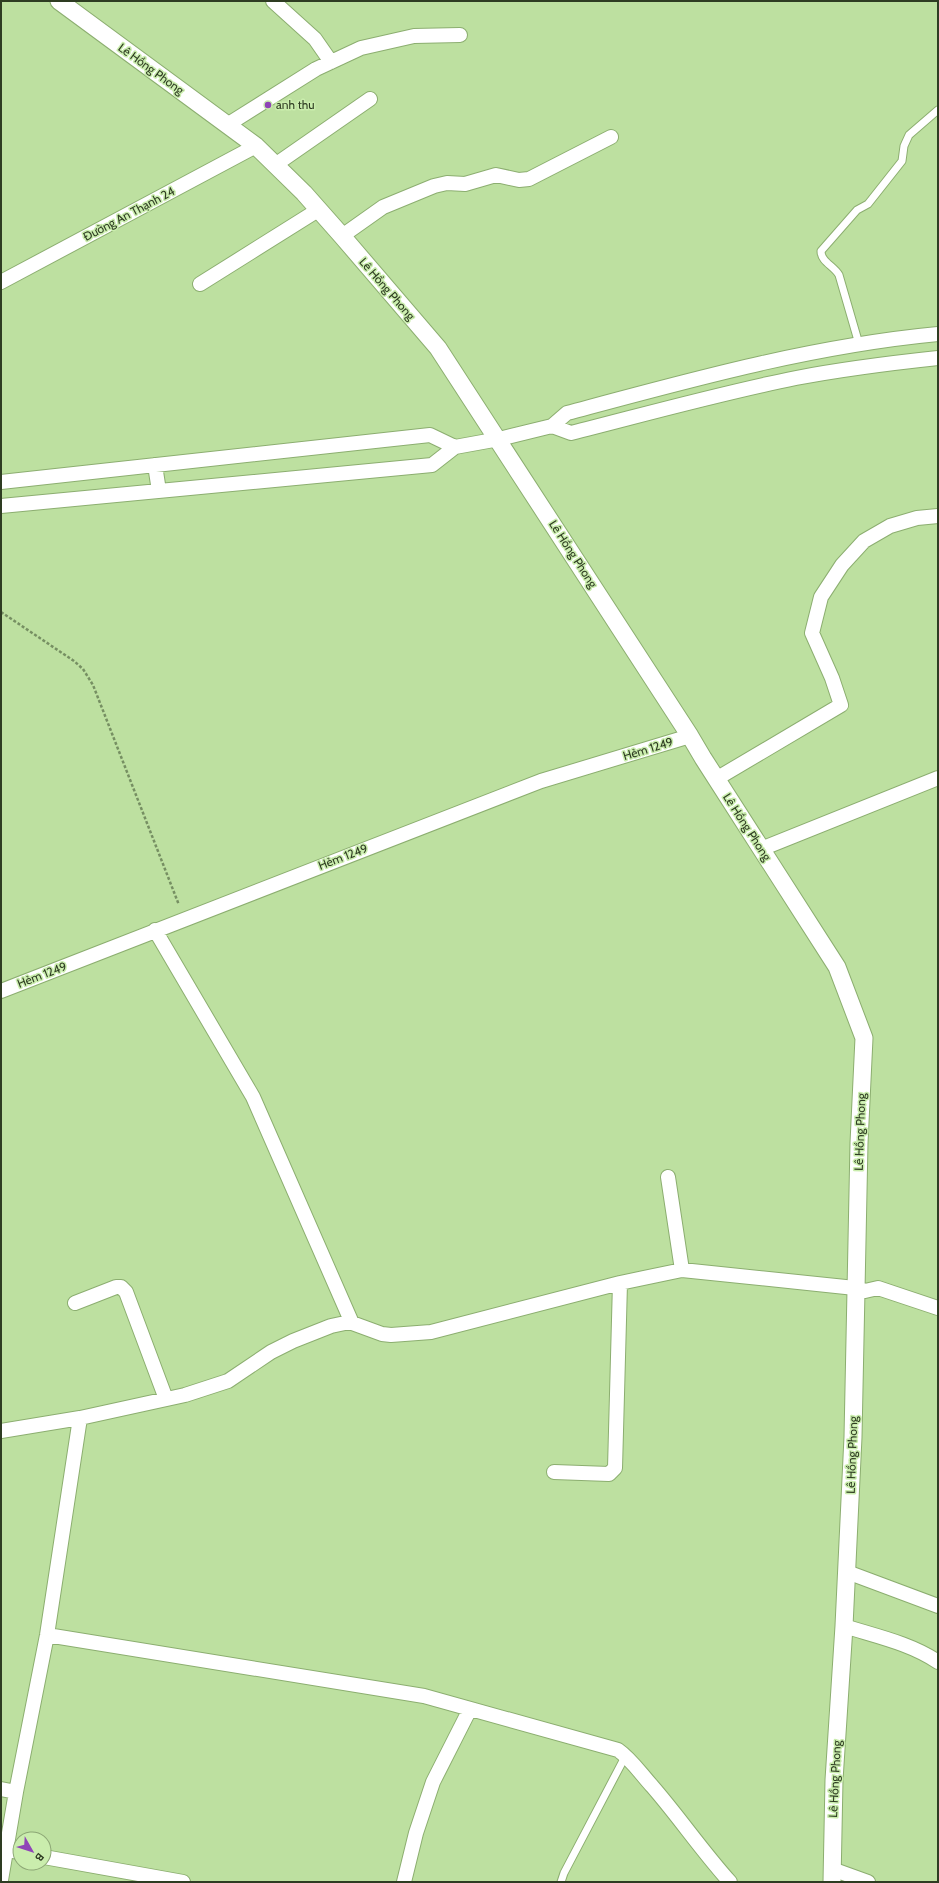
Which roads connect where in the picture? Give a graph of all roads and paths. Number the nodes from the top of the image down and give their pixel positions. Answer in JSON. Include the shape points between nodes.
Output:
{"nodes":[{"id":1,"x":59,"y":1,"type":"edge"},
{"id":2,"x":273,"y":1,"type":"edge"},
{"id":3,"x":460,"y":35,"type":"dead end"},
{"id":4,"x":331,"y":62,"type":"junction"},
{"id":5,"x":370,"y":99,"type":"dead end"},
{"id":6,"x":938,"y":110,"type":"edge"},
{"id":7,"x":227,"y":125,"type":"junction"},
{"id":8,"x":611,"y":137,"type":"dead end"},
{"id":9,"x":256,"y":146,"type":"junction"},
{"id":10,"x":275,"y":165,"type":"junction"},
{"id":11,"x":318,"y":210,"type":"junction"},
{"id":12,"x":342,"y":236,"type":"junction"},
{"id":13,"x":1,"y":282,"type":"edge"},
{"id":14,"x":200,"y":284,"type":"dead end"},
{"id":15,"x":938,"y":334,"type":"edge"},
{"id":16,"x":859,"y":344,"type":"junction"},
{"id":17,"x":938,"y":358,"type":"edge"},
{"id":18,"x":865,"y":367,"type":"junction"},
{"id":19,"x":552,"y":426,"type":"junction"},
{"id":20,"x":499,"y":439,"type":"junction"},
{"id":21,"x":455,"y":447,"type":"junction"},
{"id":22,"x":155,"y":465,"type":"junction"},
{"id":23,"x":1,"y":482,"type":"edge"},
{"id":24,"x":159,"y":491,"type":"junction"},
{"id":25,"x":1,"y":506,"type":"edge"},
{"id":26,"x":938,"y":516,"type":"edge"},
{"id":27,"x":1,"y":612,"type":"edge"},
{"id":28,"x":690,"y":736,"type":"junction"},
{"id":29,"x":938,"y":778,"type":"edge"},
{"id":30,"x":716,"y":779,"type":"junction"},
{"id":31,"x":761,"y":849,"type":"junction"},
{"id":32,"x":185,"y":919,"type":"junction"},
{"id":33,"x":156,"y":930,"type":"junction"},
{"id":34,"x":1,"y":991,"type":"edge"},
{"id":35,"x":668,"y":1177,"type":"dead end"},
{"id":36,"x":682,"y":1270,"type":"junction"},
{"id":37,"x":620,"y":1283,"type":"junction"},
{"id":38,"x":855,"y":1288,"type":"junction"},
{"id":39,"x":75,"y":1303,"type":"dead end"},
{"id":40,"x":938,"y":1308,"type":"edge"},
{"id":41,"x":352,"y":1323,"type":"junction"},
{"id":42,"x":166,"y":1400,"type":"junction"},
{"id":43,"x":80,"y":1418,"type":"junction"},
{"id":44,"x":1,"y":1431,"type":"edge"},
{"id":45,"x":554,"y":1472,"type":"dead end"},
{"id":46,"x":847,"y":1572,"type":"junction"},
{"id":47,"x":938,"y":1606,"type":"edge"},
{"id":48,"x":844,"y":1626,"type":"junction"},
{"id":49,"x":47,"y":1635,"type":"junction"},
{"id":50,"x":938,"y":1662,"type":"edge"},
{"id":51,"x":470,"y":1709,"type":"junction"},
{"id":52,"x":626,"y":1756,"type":"junction"},
{"id":53,"x":1,"y":1788,"type":"edge"},
{"id":54,"x":16,"y":1792,"type":"junction"},
{"id":55,"x":6,"y":1850,"type":"junction"},
{"id":56,"x":12,"y":1851,"type":"edge"},
{"id":57,"x":52,"y":1858,"type":"edge"},
{"id":58,"x":832,"y":1875,"type":"edge"},
{"id":59,"x":1,"y":1880,"type":"edge"},
{"id":60,"x":183,"y":1882,"type":"edge"},
{"id":61,"x":404,"y":1882,"type":"edge"},
{"id":62,"x":561,"y":1882,"type":"edge"},
{"id":63,"x":730,"y":1882,"type":"edge"},
{"id":64,"x":868,"y":1882,"type":"edge"}],
"edges":[{"from":1,"to":7,"type":"street","name":"Lê Hồng Phong"},
{"from":2,"to":4,"type":"street","via":[[315,39]]},
{"from":3,"to":4,"type":"street","via":[[414,36],[361,48]]},
{"from":4,"to":7,"type":"street"},
{"from":5,"to":10,"type":"street"},
{"from":6,"to":16,"type":"lane","via":[[909,135],[902,161],[868,204],[857,210],[821,251],[824,260],[838,275]]},
{"from":7,"to":9,"type":"street","name":"Lê Hồng Phong"},
{"from":8,"to":12,"type":"street","via":[[529,179],[519,180],[496,175],[465,184],[447,183],[434,186],[383,207]]},
{"from":9,"to":10,"type":"street","name":"Lê Hồng Phong"},
{"from":9,"to":13,"type":"street","name":"Đường An Thạnh 24"},
{"from":10,"to":11,"type":"street","name":"Lê Hồng Phong"},
{"from":11,"to":12,"type":"street","name":"Lê Hồng Phong"},
{"from":11,"to":14,"type":"street"},
{"from":12,"to":20,"type":"street","name":"Lê Hồng Phong","via":[[438,348]]},
{"from":15,"to":16,"type":"street"},
{"from":16,"to":18,"type":"street"},
{"from":16,"to":19,"type":"street","via":[[729,370],[567,413]]},
{"from":17,"to":18,"type":"street"},
{"from":18,"to":19,"type":"street","via":[[797,378],[571,433]]},
{"from":19,"to":20,"type":"street"},
{"from":20,"to":21,"type":"street"},
{"from":20,"to":28,"type":"street","name":"Lê Hồng Phong"},
{"from":21,"to":22,"type":"street","via":[[430,435]]},
{"from":21,"to":24,"type":"street","via":[[432,465]]},
{"from":22,"to":23,"type":"street"},
{"from":22,"to":24,"type":"street"},
{"from":24,"to":25,"type":"street"},
{"from":26,"to":30,"type":"street","via":[[917,518],[890,526],[864,541],[842,565],[821,598],[812,633],[841,705]]},
{"from":27,"to":32,"type":"path","via":[[74,661],[83,669],[93,685]]},
{"from":28,"to":30,"type":"street","name":"Lê Hồng Phong"},
{"from":28,"to":32,"type":"street","name":"Hẻm 1249","via":[[541,781]]},
{"from":29,"to":31,"type":"street"},
{"from":30,"to":31,"type":"street","name":"Lê Hồng Phong"},
{"from":31,"to":38,"type":"street","name":"Lê Hồng Phong","via":[[837,967],[864,1038]]},
{"from":32,"to":33,"type":"street","name":"Hẻm 1249"},
{"from":33,"to":34,"type":"street","name":"Hẻm 1249"},
{"from":33,"to":41,"type":"street","via":[[253,1097]]},
{"from":35,"to":36,"type":"street"},
{"from":36,"to":37,"type":"street"},
{"from":36,"to":38,"type":"street"},
{"from":37,"to":41,"type":"street","via":[[431,1332],[382,1334]]},
{"from":37,"to":45,"type":"street","via":[[615,1468],[609,1474]]},
{"from":38,"to":40,"type":"street","via":[[865,1291],[878,1288]]},
{"from":38,"to":46,"type":"street","name":"Lê Hồng Phong","via":[[853,1437]]},
{"from":39,"to":42,"type":"street","via":[[116,1287],[126,1292]]},
{"from":41,"to":42,"type":"street","via":[[331,1326],[293,1341],[271,1352],[228,1382]]},
{"from":42,"to":43,"type":"street"},
{"from":43,"to":44,"type":"street"},
{"from":43,"to":49,"type":"street"},
{"from":46,"to":47,"type":"street"},
{"from":46,"to":48,"type":"street","name":"Lê Hồng Phong"},
{"from":48,"to":50,"type":"street","via":[[907,1646]]},
{"from":48,"to":58,"type":"street","name":"Lê Hồng Phong","via":[[834,1780]]},
{"from":49,"to":51,"type":"street","via":[[424,1696]]},
{"from":49,"to":54,"type":"street"},
{"from":51,"to":52,"type":"street","via":[[611,1748]]},
{"from":51,"to":61,"type":"street","via":[[433,1782],[416,1833]]},
{"from":52,"to":62,"type":"lane"},
{"from":52,"to":63,"type":"street"},
{"from":53,"to":54,"type":"street"},
{"from":54,"to":55,"type":"street"},
{"from":55,"to":56,"type":"street"},
{"from":55,"to":59,"type":"street"},
{"from":57,"to":60,"type":"street"},
{"from":58,"to":64,"type":"street"}]}
